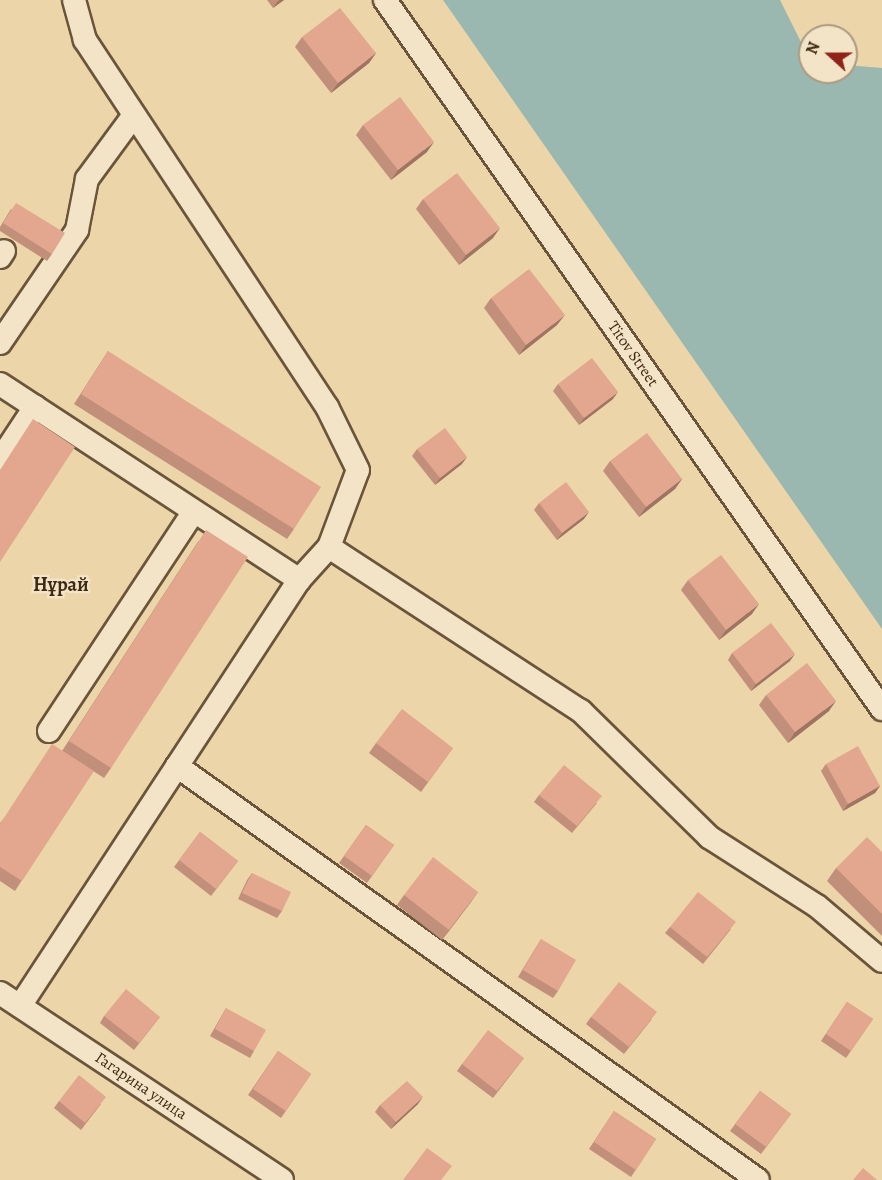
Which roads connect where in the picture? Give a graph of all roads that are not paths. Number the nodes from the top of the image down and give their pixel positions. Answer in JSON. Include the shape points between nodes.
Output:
{"nodes":[{"id":1,"x":75,"y":0,"type":"edge"},
{"id":2,"x":385,"y":0,"type":"edge"},
{"id":3,"x":134,"y":115,"type":"junction"},
{"id":4,"x":0,"y":343,"type":"edge"},
{"id":5,"x":0,"y":384,"type":"edge"},
{"id":6,"x":35,"y":407,"type":"junction"},
{"id":7,"x":0,"y":460,"type":"edge"},
{"id":8,"x":194,"y":511,"type":"junction"},
{"id":9,"x":329,"y":547,"type":"junction"},
{"id":10,"x":299,"y":580,"type":"junction"},
{"id":11,"x":882,"y":709,"type":"edge"},
{"id":12,"x":49,"y":731,"type":"dead end"},
{"id":13,"x":177,"y":766,"type":"junction"},
{"id":14,"x":882,"y":961,"type":"edge"},
{"id":15,"x":0,"y":993,"type":"edge"},
{"id":16,"x":20,"y":1006,"type":"junction"},
{"id":17,"x":282,"y":1180,"type":"edge"},
{"id":18,"x":758,"y":1180,"type":"edge"}],
"edges":[{"from":1,"to":3,"type":"street","via":[[85,40]]},
{"from":2,"to":11,"type":"street","name":"Titov Street"},
{"from":3,"to":4,"type":"street","via":[[87,179],[77,230]]},
{"from":3,"to":9,"type":"street","via":[[327,407],[358,470]]},
{"from":5,"to":6,"type":"street"},
{"from":6,"to":7,"type":"street"},
{"from":6,"to":8,"type":"street"},
{"from":8,"to":10,"type":"street"},
{"from":8,"to":12,"type":"street"},
{"from":9,"to":10,"type":"street"},
{"from":9,"to":14,"type":"street","via":[[580,711],[709,837],[818,906]]},
{"from":10,"to":13,"type":"street"},
{"from":13,"to":16,"type":"street"},
{"from":13,"to":18,"type":"street"},
{"from":15,"to":16,"type":"street","name":"Гагарина улица"},
{"from":16,"to":17,"type":"street","name":"Гагарина улица"}]}
